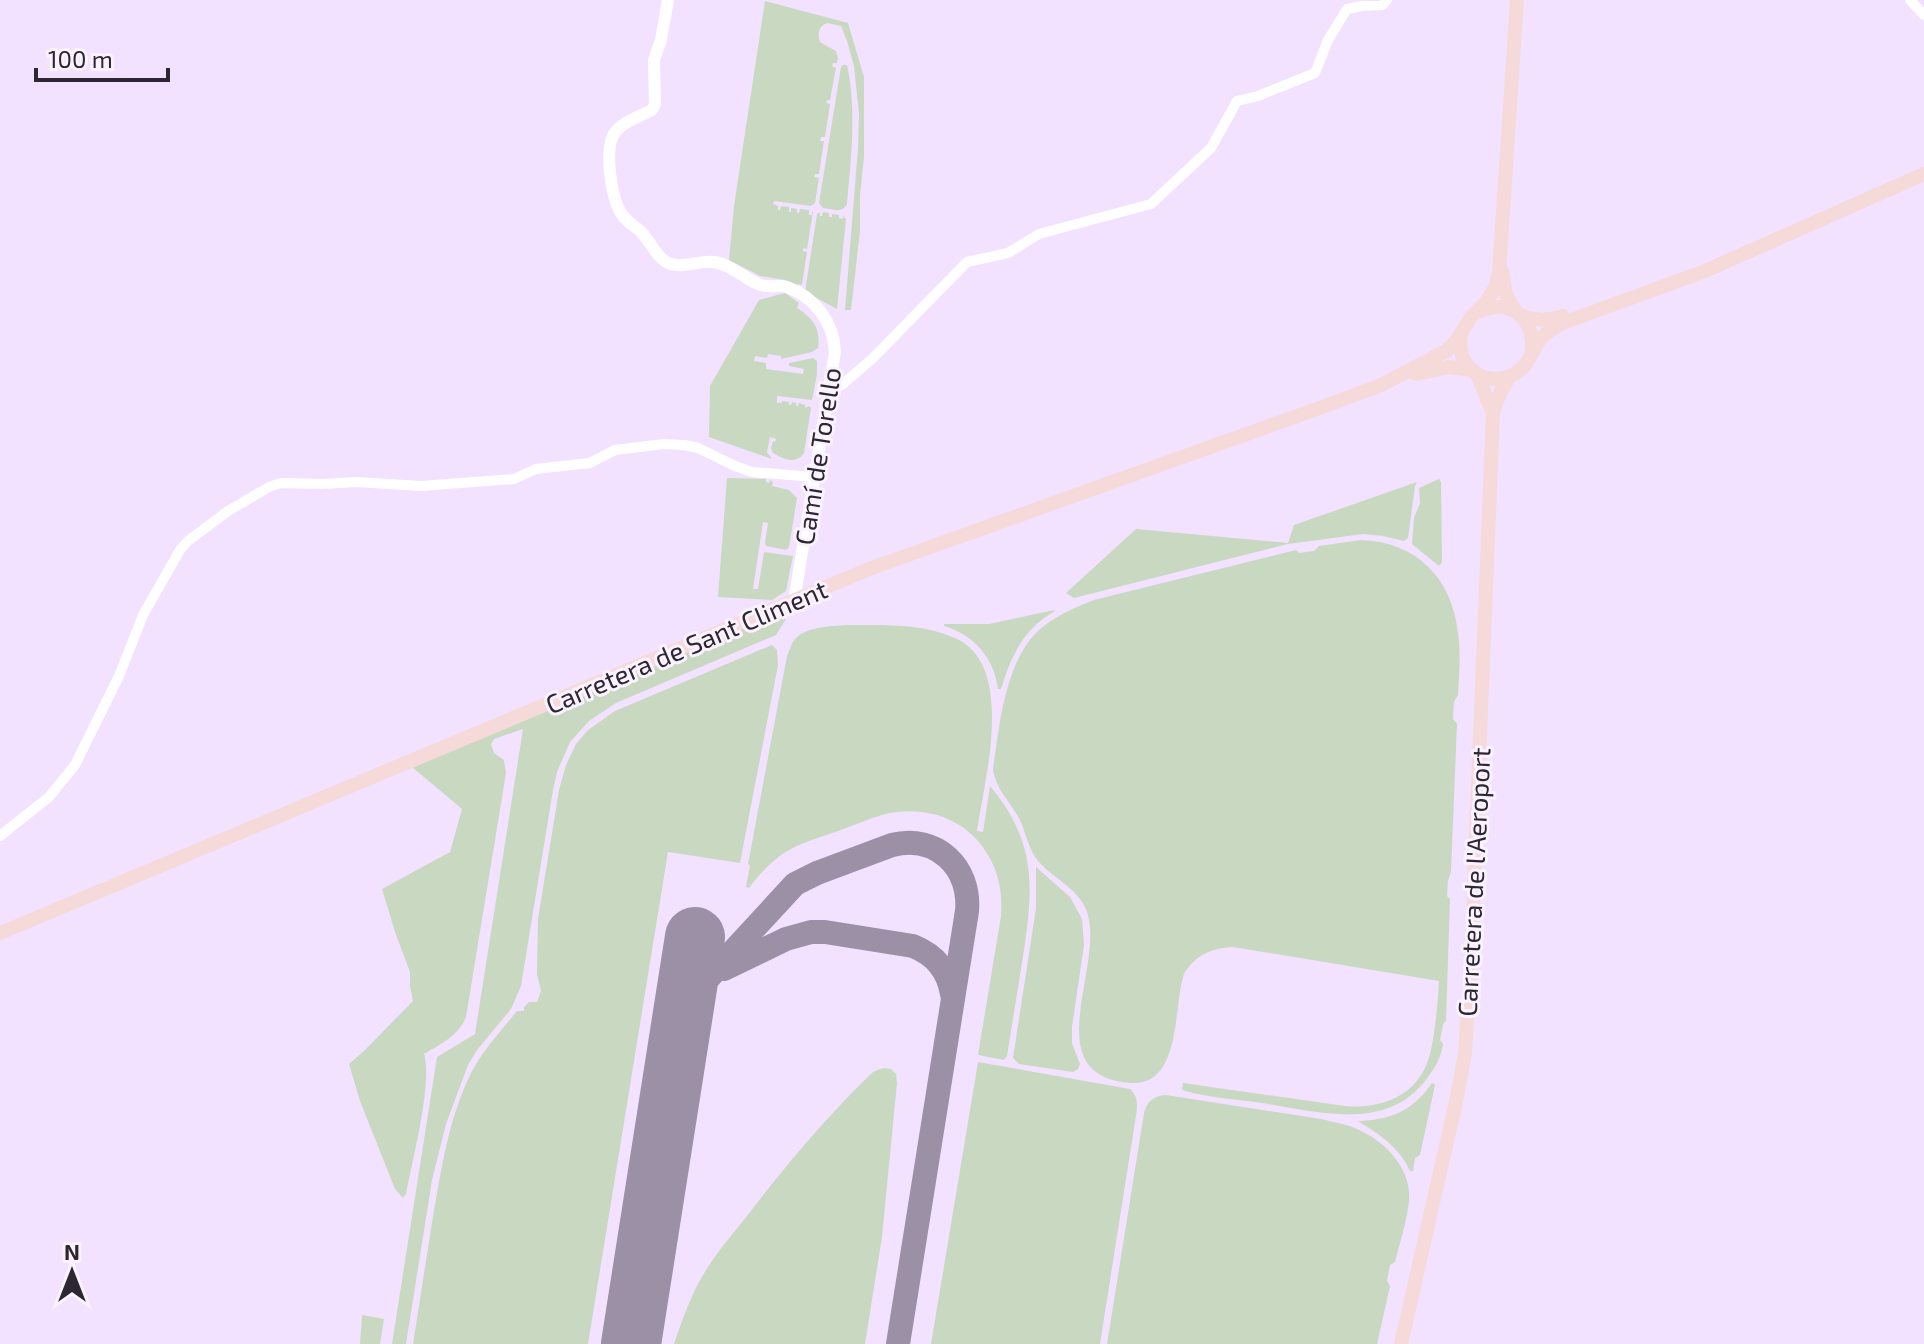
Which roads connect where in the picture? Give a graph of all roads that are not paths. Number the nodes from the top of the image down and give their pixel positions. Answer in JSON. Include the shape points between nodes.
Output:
{"nodes":[{"id":1,"x":668,"y":0,"type":"edge"},
{"id":2,"x":1387,"y":0,"type":"edge"},
{"id":3,"x":1517,"y":0,"type":"edge"},
{"id":4,"x":1910,"y":0,"type":"edge"},
{"id":5,"x":1924,"y":15,"type":"edge"},
{"id":6,"x":1924,"y":174,"type":"edge"},
{"id":7,"x":1737,"y":256,"type":"junction"},
{"id":8,"x":1501,"y":258,"type":"junction"},
{"id":9,"x":1477,"y":312,"type":"junction"},
{"id":10,"x":1518,"y":313,"type":"junction"},
{"id":11,"x":1462,"y":331,"type":"junction"},
{"id":12,"x":1532,"y":350,"type":"junction"},
{"id":13,"x":1474,"y":372,"type":"junction"},
{"id":14,"x":1510,"y":376,"type":"junction"},
{"id":15,"x":1381,"y":385,"type":"junction"},
{"id":16,"x":828,"y":392,"type":"junction"},
{"id":17,"x":1493,"y":413,"type":"junction"},
{"id":18,"x":814,"y":477,"type":"junction"},
{"id":19,"x":794,"y":601,"type":"junction"},
{"id":20,"x":0,"y":836,"type":"edge"},
{"id":21,"x":0,"y":933,"type":"edge"},
{"id":22,"x":1401,"y":1344,"type":"edge"}],
"edges":[{"from":1,"to":16,"type":"street","name":"Camí de Torello","via":[[654,60],[655,104],[611,138],[609,165],[620,211],[669,263],[716,262],[764,287],[786,287],[818,307],[834,345]]},
{"from":2,"to":16,"type":"street","via":[[1347,9],[1315,73],[1237,101],[1211,148],[1151,204],[1039,234],[1008,253],[967,262],[872,359]]},
{"from":3,"to":8,"type":"main road"},
{"from":4,"to":5,"type":"street"},
{"from":6,"to":7,"type":"main road"},
{"from":7,"to":10,"type":"main road","via":[[1549,320]]},
{"from":7,"to":12,"type":"main road","via":[[1563,323]]},
{"from":8,"to":9,"type":"main road","via":[[1495,288]]},
{"from":8,"to":10,"type":"main road","via":[[1506,295]]},
{"from":9,"to":10,"type":"main road","via":[[1501,307]]},
{"from":9,"to":11,"type":"main road"},
{"from":10,"to":12,"type":"main road","via":[[1531,331]]},
{"from":11,"to":13,"type":"main road","via":[[1462,356]]},
{"from":11,"to":15,"type":"main road","via":[[1446,351]]},
{"from":12,"to":14,"type":"main road","via":[[1523,368]]},
{"from":13,"to":14,"type":"main road","via":[[1496,379]]},
{"from":13,"to":15,"type":"main road","via":[[1439,368]]},
{"from":13,"to":17,"type":"main road","name":"Carretera de l'Aeroport"},
{"from":14,"to":17,"type":"main road","name":"Carretera de l'Aeroport"},
{"from":15,"to":19,"type":"main road","name":"Carretera de Sant Climent","via":[[895,558]]},
{"from":16,"to":18,"type":"street","name":"Camí de Torello"},
{"from":17,"to":22,"type":"main road","name":"Carretera de l'Aeroport","via":[[1465,1053]]},
{"from":18,"to":19,"type":"street","name":"Camí de Torello"},
{"from":18,"to":20,"type":"street","via":[[752,472],[698,448],[664,444],[615,450],[590,463],[536,469],[514,479],[431,486],[291,482],[269,487],[228,511],[180,550],[143,615],[109,700],[75,765],[49,797]]},
{"from":19,"to":21,"type":"main road","name":"Carretera de Sant Climent"}]}
